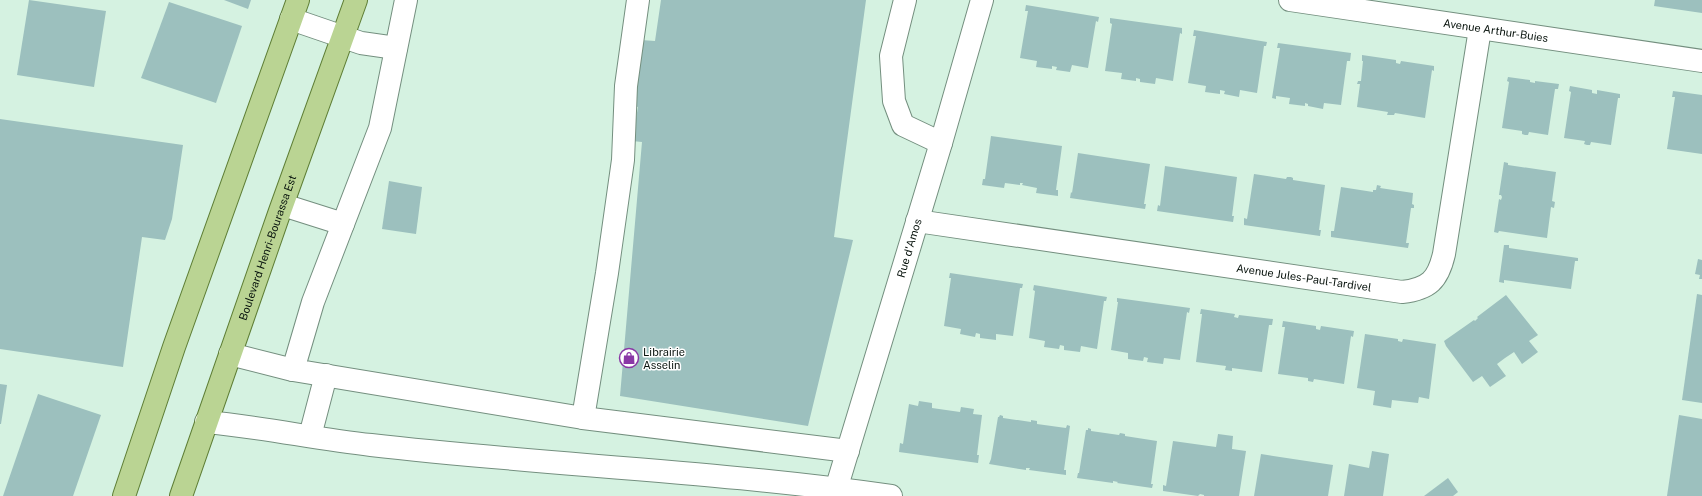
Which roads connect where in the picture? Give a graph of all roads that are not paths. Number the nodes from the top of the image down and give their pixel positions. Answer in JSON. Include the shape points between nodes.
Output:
{"nodes":[{"id":1,"x":356,"y":0,"type":"edge"},
{"id":2,"x":406,"y":0,"type":"edge"},
{"id":3,"x":638,"y":0,"type":"edge"},
{"id":4,"x":905,"y":0,"type":"edge"},
{"id":5,"x":982,"y":0,"type":"edge"},
{"id":6,"x":1290,"y":0,"type":"edge"},
{"id":7,"x":295,"y":9,"type":"edge"},
{"id":8,"x":1480,"y":29,"type":"junction"},
{"id":9,"x":344,"y":38,"type":"junction"},
{"id":10,"x":396,"y":48,"type":"junction"},
{"id":11,"x":1702,"y":62,"type":"edge"},
{"id":12,"x":941,"y":143,"type":"junction"},
{"id":13,"x":283,"y":205,"type":"junction"},
{"id":14,"x":917,"y":221,"type":"junction"},
{"id":15,"x":343,"y":224,"type":"junction"},
{"id":16,"x":230,"y":354,"type":"junction"},
{"id":17,"x":293,"y":370,"type":"junction"},
{"id":18,"x":326,"y":376,"type":"junction"},
{"id":19,"x":583,"y":418,"type":"junction"},
{"id":20,"x":206,"y":422,"type":"junction"},
{"id":21,"x":310,"y":436,"type":"junction"},
{"id":22,"x":848,"y":451,"type":"junction"},
{"id":23,"x":836,"y":492,"type":"edge"},
{"id":24,"x":124,"y":496,"type":"edge"},
{"id":25,"x":181,"y":496,"type":"edge"},
{"id":26,"x":891,"y":496,"type":"edge"}],
"edges":[{"from":1,"to":9,"type":"main road","name":"Boulevard Henri-Bourassa Est"},
{"from":2,"to":10,"type":"street"},
{"from":3,"to":19,"type":"street","via":[[626,86],[623,160],[617,209]]},
{"from":4,"to":12,"type":"street","via":[[891,56],[894,101],[903,125]]},
{"from":5,"to":12,"type":"street","name":"Rue d'Amos"},
{"from":6,"to":8,"type":"street","name":"Avenue Arthur-Buies"},
{"from":7,"to":9,"type":"street"},
{"from":7,"to":24,"type":"main road"},
{"from":8,"to":11,"type":"street","name":"Avenue Arthur-Buies"},
{"from":8,"to":14,"type":"street","name":"Avenue Jules-Paul-Tardivel","via":[[1441,268],[1431,282],[1418,290],[1402,292]]},
{"from":9,"to":10,"type":"street"},
{"from":9,"to":13,"type":"main road","name":"Boulevard Henri-Bourassa Est"},
{"from":10,"to":15,"type":"street","via":[[380,128]]},
{"from":12,"to":14,"type":"street","name":"Rue d'Amos"},
{"from":13,"to":15,"type":"street"},
{"from":13,"to":16,"type":"main road","name":"Boulevard Henri-Bourassa Est"},
{"from":14,"to":22,"type":"street","name":"Rue d'Amos"},
{"from":15,"to":17,"type":"street","via":[[314,302]]},
{"from":16,"to":17,"type":"street"},
{"from":16,"to":20,"type":"main road","name":"Boulevard Henri-Bourassa Est"},
{"from":17,"to":18,"type":"street"},
{"from":18,"to":19,"type":"street"},
{"from":18,"to":21,"type":"street"},
{"from":19,"to":22,"type":"street"},
{"from":20,"to":21,"type":"street"},
{"from":20,"to":25,"type":"main road","name":"Boulevard Henri-Bourassa Est"},
{"from":21,"to":23,"type":"street","via":[[377,446]]},
{"from":22,"to":23,"type":"street","name":"Rue d'Amos"},
{"from":23,"to":26,"type":"street"}]}
